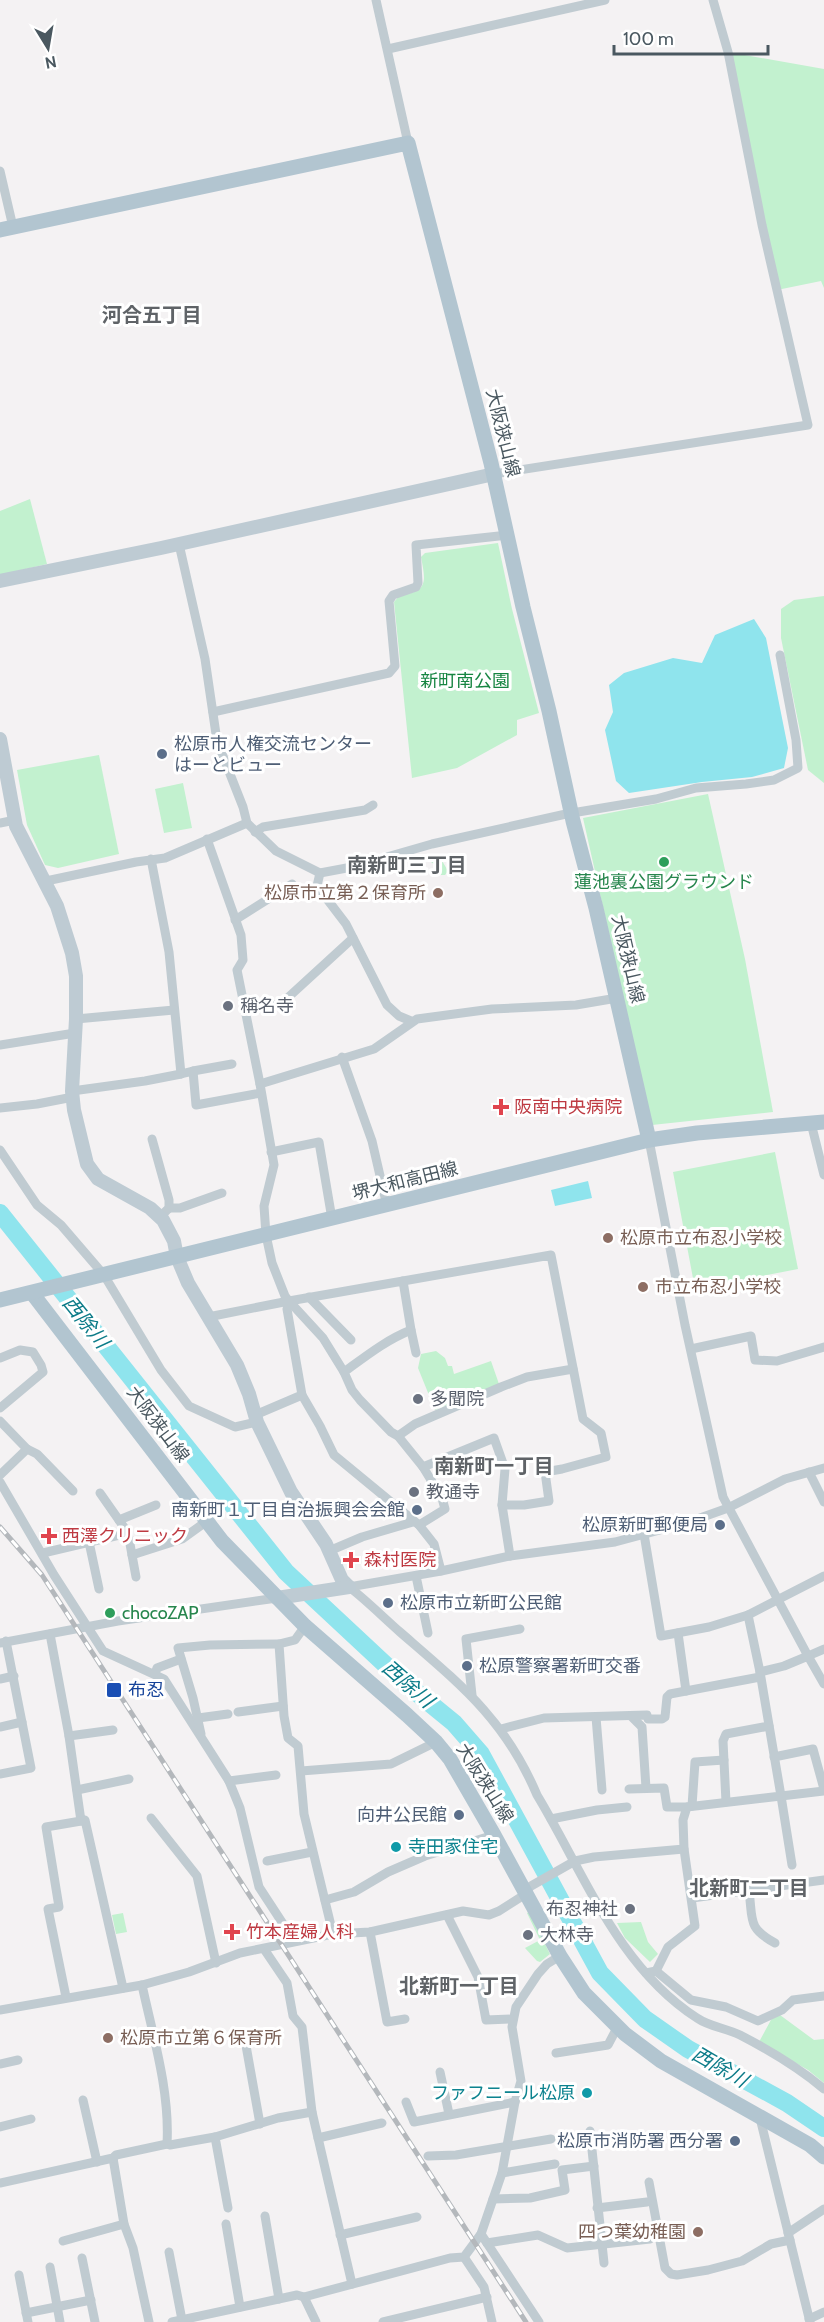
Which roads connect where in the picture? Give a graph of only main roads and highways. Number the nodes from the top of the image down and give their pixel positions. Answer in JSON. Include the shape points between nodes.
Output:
{"nodes":[{"id":1,"x":7,"y":229,"type":"edge"},
{"id":2,"x":817,"y":1123,"type":"edge"},
{"id":3,"x":650,"y":1140,"type":"junction"},
{"id":4,"x":32,"y":1293,"type":"junction"},
{"id":5,"x":0,"y":1300,"type":"edge"},
{"id":6,"x":824,"y":2157,"type":"edge"}],
"edges":[{"from":1,"to":3,"type":"main road","name":"大阪狭山線","via":[[408,143],[494,474]]},
{"from":2,"to":3,"type":"main road","name":"堺大和高田線"},
{"from":3,"to":4,"type":"main road","name":"堺大和高田線"},
{"from":4,"to":5,"type":"main road","name":"堺大和高田線"},
{"from":4,"to":6,"type":"main road","name":"大阪狭山線","via":[[222,1541],[305,1626],[436,1742],[462,1777],[584,1993],[661,2061],[810,2145]]}]}
